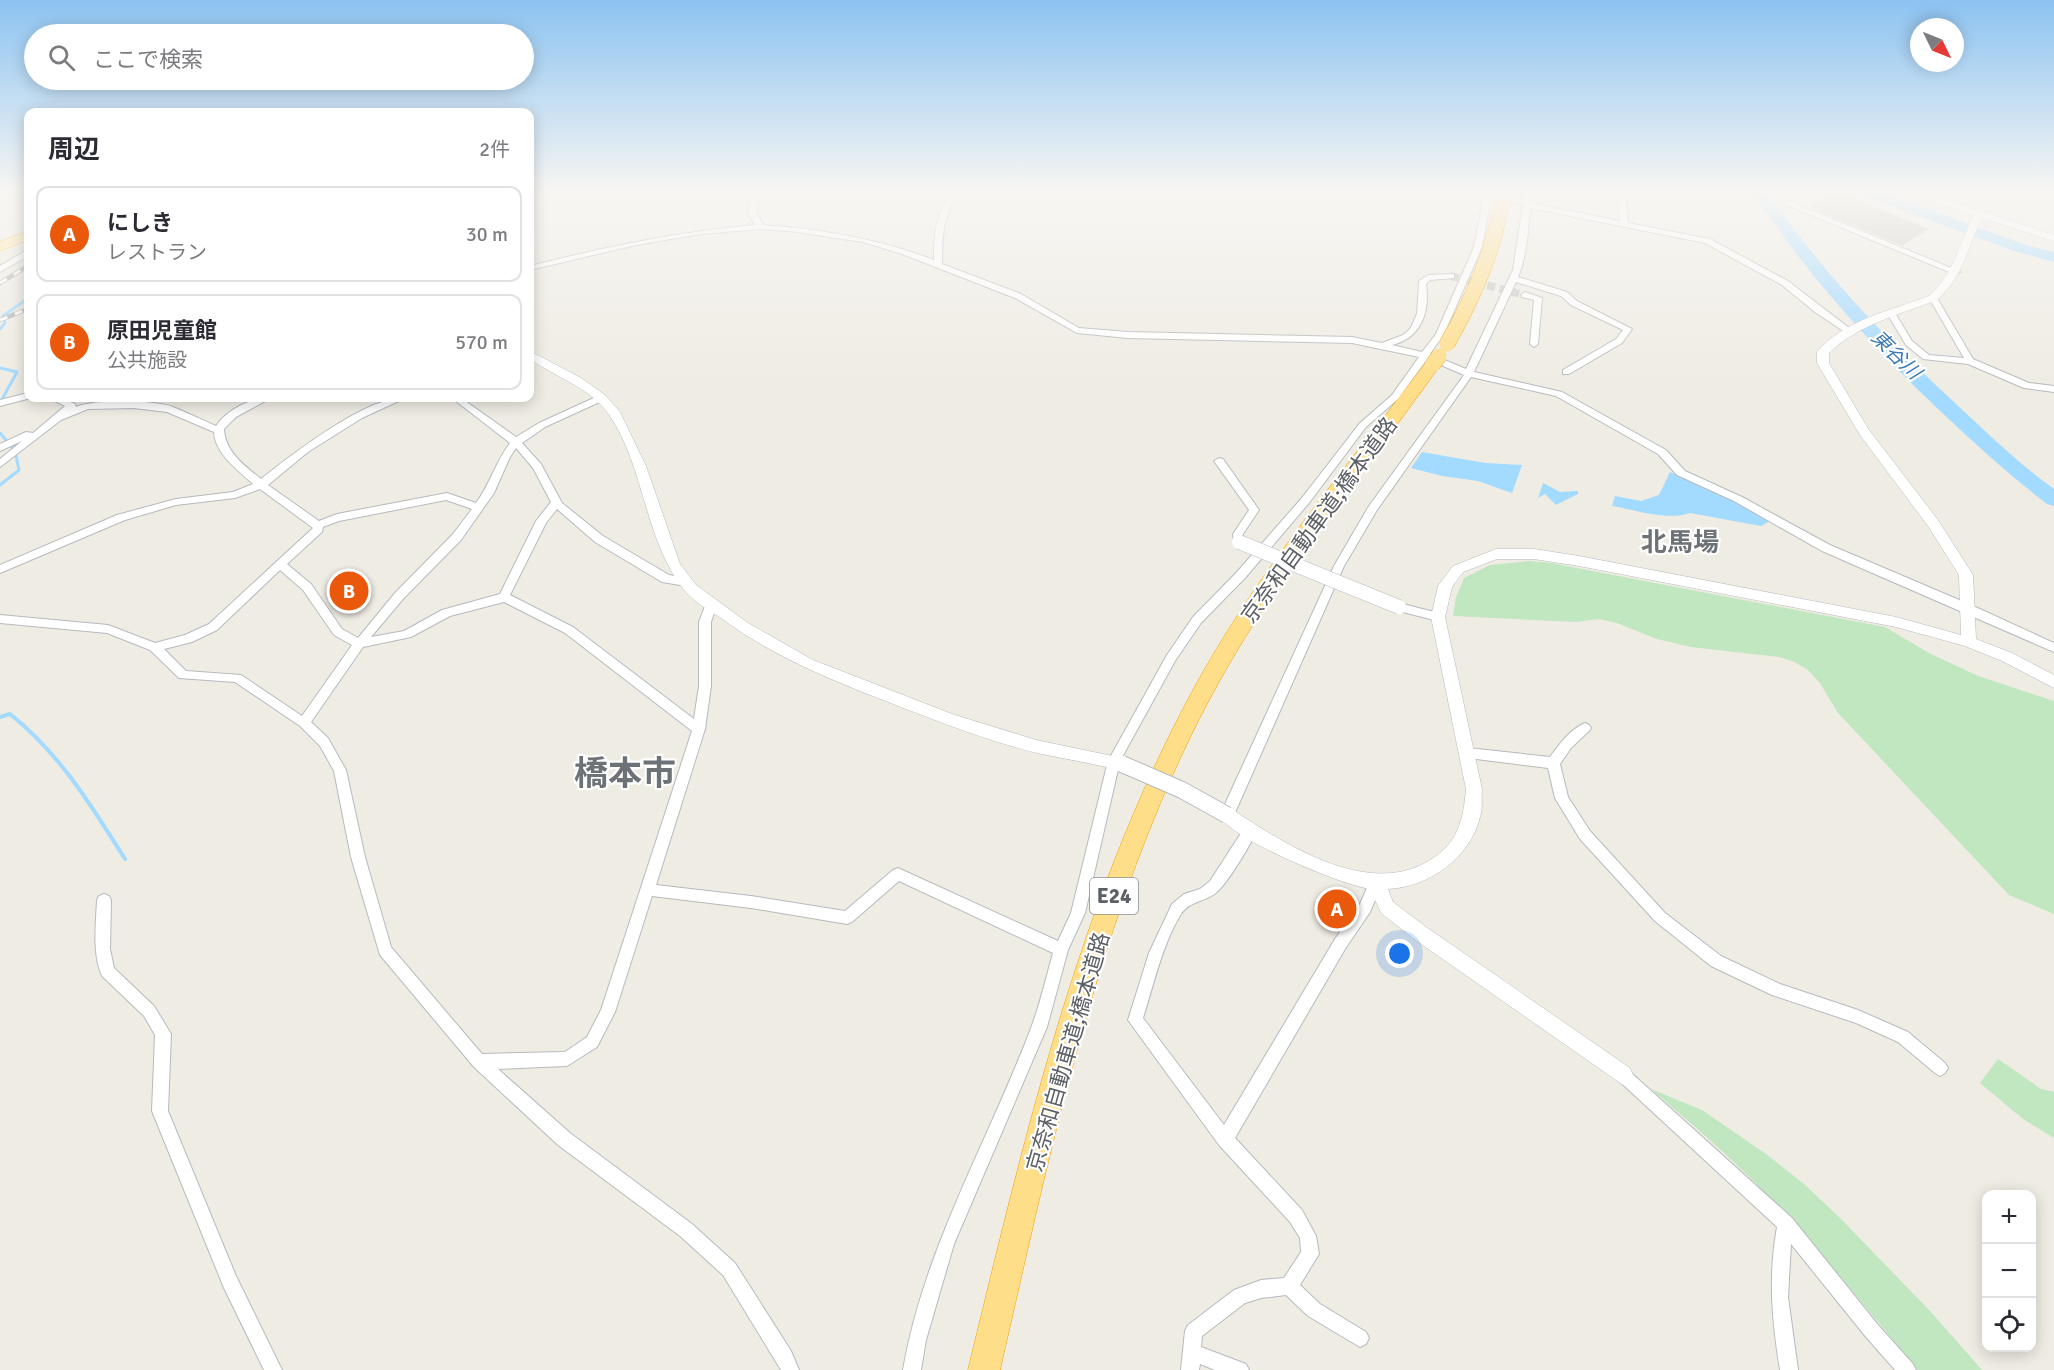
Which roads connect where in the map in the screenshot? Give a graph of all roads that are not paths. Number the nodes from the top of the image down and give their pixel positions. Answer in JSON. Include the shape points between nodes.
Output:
{"nodes":[{"id":1,"x":590,"y":254,"type":"edge"},
{"id":2,"x":907,"y":254,"type":"edge"},
{"id":3,"x":938,"y":254,"type":"edge"},
{"id":4,"x":1476,"y":254,"type":"edge"},
{"id":5,"x":1490,"y":254,"type":"edge"},
{"id":6,"x":1519,"y":254,"type":"edge"},
{"id":7,"x":1731,"y":254,"type":"edge"},
{"id":8,"x":1912,"y":254,"type":"edge"},
{"id":9,"x":1963,"y":254,"type":"edge"},
{"id":10,"x":24,"y":255,"type":"edge"},
{"id":11,"x":938,"y":264,"type":"junction"},
{"id":12,"x":534,"y":267,"type":"edge"},
{"id":13,"x":0,"y":270,"type":"edge"},
{"id":14,"x":1957,"y":272,"type":"junction"},
{"id":15,"x":1451,"y":276,"type":"tunnel mouth"},
{"id":16,"x":1513,"y":278,"type":"junction"},
{"id":17,"x":1525,"y":295,"type":"dead end"},
{"id":18,"x":1933,"y":298,"type":"junction"},
{"id":19,"x":1889,"y":316,"type":"junction"},
{"id":20,"x":1853,"y":330,"type":"junction"},
{"id":21,"x":1534,"y":344,"type":"dead end"},
{"id":22,"x":1379,"y":345,"type":"junction"},
{"id":23,"x":1436,"y":355,"type":"junction"},
{"id":24,"x":534,"y":357,"type":"edge"},
{"id":25,"x":1970,"y":361,"type":"junction"},
{"id":26,"x":1566,"y":372,"type":"dead end"},
{"id":27,"x":1469,"y":374,"type":"junction"},
{"id":28,"x":2054,"y":389,"type":"edge"},
{"id":29,"x":24,"y":397,"type":"edge"},
{"id":30,"x":601,"y":398,"type":"junction"},
{"id":31,"x":64,"y":402,"type":"edge"},
{"id":32,"x":80,"y":402,"type":"edge"},
{"id":33,"x":257,"y":402,"type":"edge"},
{"id":34,"x":389,"y":402,"type":"edge"},
{"id":35,"x":461,"y":402,"type":"edge"},
{"id":36,"x":0,"y":403,"type":"edge"},
{"id":37,"x":72,"y":406,"type":"junction"},
{"id":38,"x":54,"y":419,"type":"junction"},
{"id":39,"x":43,"y":427,"type":"junction"},
{"id":40,"x":218,"y":430,"type":"junction"},
{"id":41,"x":516,"y":442,"type":"junction"},
{"id":42,"x":0,"y":448,"type":"edge"},
{"id":43,"x":1219,"y":461,"type":"dead end"},
{"id":44,"x":0,"y":464,"type":"edge"},
{"id":45,"x":262,"y":484,"type":"junction"},
{"id":46,"x":557,"y":502,"type":"junction"},
{"id":47,"x":478,"y":508,"type":"junction"},
{"id":48,"x":318,"y":525,"type":"junction"},
{"id":49,"x":1239,"y":542,"type":"joint"},
{"id":50,"x":279,"y":564,"type":"junction"},
{"id":51,"x":0,"y":569,"type":"edge"},
{"id":52,"x":686,"y":582,"type":"junction"},
{"id":53,"x":504,"y":597,"type":"junction"},
{"id":54,"x":711,"y":604,"type":"junction"},
{"id":55,"x":1399,"y":607,"type":"joint"},
{"id":56,"x":1967,"y":608,"type":"junction"},
{"id":57,"x":1438,"y":617,"type":"junction"},
{"id":58,"x":0,"y":619,"type":"edge"},
{"id":59,"x":1969,"y":642,"type":"junction"},
{"id":60,"x":359,"y":644,"type":"junction"},
{"id":61,"x":154,"y":647,"type":"junction"},
{"id":62,"x":2054,"y":648,"type":"edge"},
{"id":63,"x":2054,"y":682,"type":"edge"},
{"id":64,"x":304,"y":723,"type":"junction"},
{"id":65,"x":1585,"y":728,"type":"dead end"},
{"id":66,"x":699,"y":729,"type":"junction"},
{"id":67,"x":1468,"y":753,"type":"junction"},
{"id":68,"x":1118,"y":762,"type":"junction"},
{"id":69,"x":1553,"y":764,"type":"junction"},
{"id":70,"x":1227,"y":815,"type":"junction"},
{"id":71,"x":1250,"y":831,"type":"junction"},
{"id":72,"x":1376,"y":882,"type":"junction"},
{"id":73,"x":649,"y":890,"type":"junction"},
{"id":74,"x":104,"y":900,"type":"dead end"},
{"id":75,"x":1061,"y":950,"type":"junction"},
{"id":76,"x":479,"y":1062,"type":"junction"},
{"id":77,"x":1940,"y":1068,"type":"dead end"},
{"id":78,"x":1623,"y":1075,"type":"joint"},
{"id":79,"x":1225,"y":1139,"type":"junction"},
{"id":80,"x":1786,"y":1224,"type":"junction"},
{"id":81,"x":1289,"y":1286,"type":"junction"},
{"id":82,"x":1360,"y":1338,"type":"dead end"},
{"id":83,"x":1191,"y":1361,"type":"edge"},
{"id":84,"x":273,"y":1370,"type":"edge"},
{"id":85,"x":790,"y":1370,"type":"edge"},
{"id":86,"x":912,"y":1370,"type":"edge"},
{"id":87,"x":984,"y":1370,"type":"edge"},
{"id":88,"x":1240,"y":1370,"type":"edge"},
{"id":89,"x":1789,"y":1370,"type":"edge"},
{"id":90,"x":1907,"y":1370,"type":"edge"}],
"edges":[{"from":1,"to":12,"type":"street"},
{"from":2,"to":11,"type":"street"},
{"from":3,"to":11,"type":"street"},
{"from":4,"to":23,"type":"street"},
{"from":5,"to":23,"type":"highway","name":"京奈和自動車道;橋本道路","number":"E24","bridge":true},
{"from":6,"to":16,"type":"street"},
{"from":7,"to":20,"type":"street","via":[[1785,283],[1818,310]]},
{"from":8,"to":14,"type":"street"},
{"from":9,"to":14,"type":"street"},
{"from":10,"to":13,"type":"street"},
{"from":11,"to":22,"type":"street","via":[[1018,296],[1077,330],[1128,335],[1352,340]]},
{"from":14,"to":18,"type":"street"},
{"from":15,"to":22,"type":"street","via":[[1434,276],[1422,283],[1424,308],[1418,324],[1401,340]]},
{"from":16,"to":26,"type":"street","via":[[1564,294],[1574,303],[1628,329],[1619,341]]},
{"from":16,"to":27,"type":"street"},
{"from":17,"to":21,"type":"street","via":[[1538,298]]},
{"from":18,"to":19,"type":"street"},
{"from":18,"to":25,"type":"street"},
{"from":19,"to":20,"type":"street"},
{"from":19,"to":25,"type":"street","via":[[1909,343],[1926,357]]},
{"from":20,"to":56,"type":"street","via":[[1828,345],[1823,352],[1824,363],[1864,432],[1933,523],[1966,575]]},
{"from":22,"to":23,"type":"street"},
{"from":23,"to":27,"type":"street"},
{"from":23,"to":68,"type":"street","via":[[1363,425],[1283,527],[1197,620],[1171,658]]},
{"from":23,"to":87,"type":"highway","name":"京奈和自動車道;橋本道路","number":"E24","via":[[1295,545],[1232,642],[1187,723],[1142,820],[1102,928],[1064,1051]]},
{"from":24,"to":30,"type":"street"},
{"from":25,"to":28,"type":"street","via":[[2027,386]]},
{"from":27,"to":56,"type":"street","via":[[1559,394],[1662,452],[1681,473],[1738,499],[1826,548]]},
{"from":27,"to":70,"type":"street","via":[[1373,508],[1339,566]]},
{"from":29,"to":36,"type":"street"},
{"from":30,"to":41,"type":"street","via":[[542,425]]},
{"from":30,"to":52,"type":"street","via":[[616,415],[640,466],[674,565]]},
{"from":31,"to":37,"type":"street"},
{"from":32,"to":37,"type":"street"},
{"from":33,"to":40,"type":"street","via":[[226,420]]},
{"from":34,"to":45,"type":"street","via":[[304,450]]},
{"from":35,"to":41,"type":"street"},
{"from":37,"to":38,"type":"street"},
{"from":38,"to":39,"type":"street"},
{"from":38,"to":40,"type":"street","via":[[87,406],[134,405],[169,409]]},
{"from":39,"to":42,"type":"street"},
{"from":39,"to":44,"type":"street"},
{"from":40,"to":45,"type":"street","via":[[218,441],[230,459]]},
{"from":41,"to":46,"type":"street","via":[[537,466]]},
{"from":41,"to":47,"type":"street"},
{"from":43,"to":49,"type":"street","via":[[1254,510],[1238,534]]},
{"from":45,"to":48,"type":"street"},
{"from":45,"to":51,"type":"street","via":[[235,495],[176,502],[121,517]]},
{"from":46,"to":52,"type":"street","via":[[599,539],[666,579]]},
{"from":46,"to":53,"type":"street","via":[[541,521]]},
{"from":47,"to":48,"type":"street","via":[[447,496]]},
{"from":47,"to":60,"type":"street","via":[[457,537]]},
{"from":48,"to":50,"type":"street","via":[[318,530]]},
{"from":49,"to":55,"type":"street","bridge":true},
{"from":50,"to":60,"type":"street","via":[[307,587],[338,632]]},
{"from":50,"to":61,"type":"street","via":[[213,627],[188,639]]},
{"from":52,"to":54,"type":"street"},
{"from":53,"to":60,"type":"street","via":[[443,614],[413,632]]},
{"from":53,"to":66,"type":"street","via":[[569,630]]},
{"from":54,"to":66,"type":"street","via":[[705,622],[705,686]]},
{"from":54,"to":68,"type":"street","via":[[742,627],[808,664],[948,719],[1036,746]]},
{"from":55,"to":57,"type":"street"},
{"from":56,"to":59,"type":"street"},
{"from":56,"to":62,"type":"street"},
{"from":57,"to":59,"type":"street","via":[[1445,586],[1458,569],[1496,554],[1534,554],[1896,622]]},
{"from":57,"to":67,"type":"street"},
{"from":58,"to":61,"type":"street","via":[[108,629]]},
{"from":59,"to":63,"type":"street"},
{"from":60,"to":64,"type":"street"},
{"from":61,"to":64,"type":"street","via":[[183,675],[237,678]]},
{"from":64,"to":76,"type":"street","via":[[324,742],[340,770],[358,857],[384,950]]},
{"from":65,"to":69,"type":"street"},
{"from":66,"to":73,"type":"street"},
{"from":67,"to":69,"type":"street"},
{"from":67,"to":72,"type":"street","via":[[1474,789],[1472,816],[1462,841],[1440,865],[1407,879]]},
{"from":68,"to":70,"type":"street","bridge":true},
{"from":68,"to":75,"type":"street","via":[[1078,913]]},
{"from":69,"to":77,"type":"street","via":[[1562,798],[1585,835],[1670,924],[1716,961],[1777,990],[1904,1037]]},
{"from":70,"to":71,"type":"street"},
{"from":71,"to":72,"type":"street","via":[[1337,872]]},
{"from":71,"to":79,"type":"street","via":[[1215,885],[1177,908],[1156,953],[1135,1020]]},
{"from":72,"to":78,"type":"street","via":[[1387,907],[1420,933]]},
{"from":72,"to":79,"type":"street","via":[[1365,908]]},
{"from":73,"to":75,"type":"street","via":[[848,918],[898,874]]},
{"from":73,"to":76,"type":"street","via":[[608,1012],[591,1042],[567,1059]]},
{"from":74,"to":84,"type":"street","via":[[103,949],[107,971],[149,1011],[163,1034],[160,1111],[230,1282]]},
{"from":75,"to":86,"type":"street","via":[[1039,1027],[946,1244]]},
{"from":76,"to":85,"type":"street","via":[[564,1139],[686,1230],[729,1269]]},
{"from":78,"to":80,"type":"street"},
{"from":79,"to":81,"type":"street","via":[[1296,1216],[1308,1236],[1310,1254]]},
{"from":80,"to":89,"type":"street","via":[[1779,1260],[1779,1314]]},
{"from":80,"to":90,"type":"street"},
{"from":81,"to":82,"type":"street","via":[[1314,1310]]},
{"from":81,"to":83,"type":"street","via":[[1240,1296],[1194,1331]]},
{"from":83,"to":88,"type":"street"}]}
